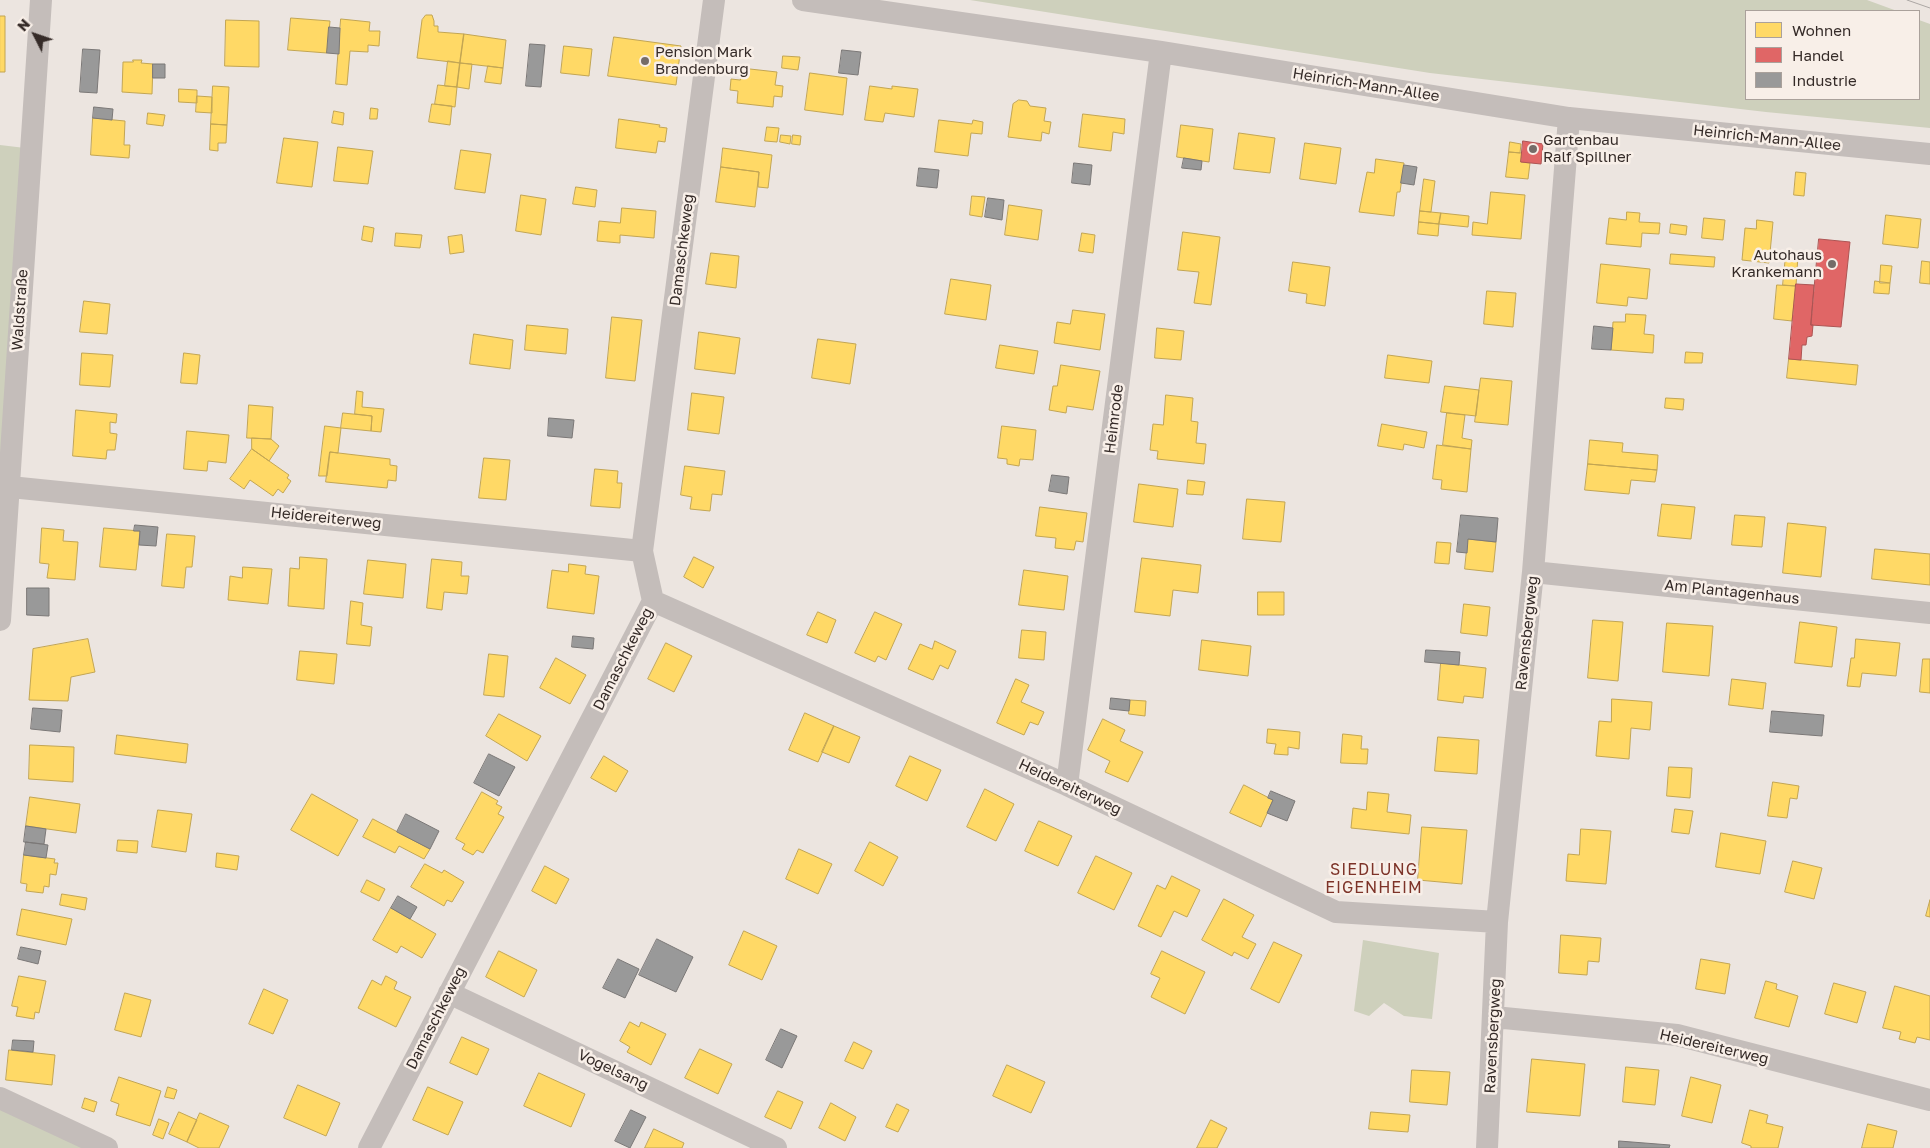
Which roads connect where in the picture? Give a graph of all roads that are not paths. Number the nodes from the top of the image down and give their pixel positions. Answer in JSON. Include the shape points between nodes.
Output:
{"nodes":[{"id":1,"x":41,"y":0,"type":"edge"},
{"id":2,"x":714,"y":0,"type":"edge"},
{"id":3,"x":803,"y":0,"type":"edge"},
{"id":4,"x":1161,"y":52,"type":"junction"},
{"id":5,"x":1569,"y":118,"type":"junction"},
{"id":6,"x":1930,"y":154,"type":"edge"},
{"id":7,"x":4,"y":486,"type":"edge"},
{"id":8,"x":642,"y":551,"type":"junction"},
{"id":9,"x":1534,"y":572,"type":"junction"},
{"id":10,"x":653,"y":601,"type":"junction"},
{"id":11,"x":1930,"y":613,"type":"edge"},
{"id":12,"x":0,"y":620,"type":"edge"},
{"id":13,"x":1067,"y":785,"type":"junction"},
{"id":14,"x":1498,"y":922,"type":"junction"},
{"id":15,"x":449,"y":993,"type":"junction"},
{"id":16,"x":1494,"y":1017,"type":"junction"},
{"id":17,"x":0,"y":1098,"type":"edge"},
{"id":18,"x":1930,"y":1100,"type":"edge"},
{"id":19,"x":107,"y":1148,"type":"edge"},
{"id":20,"x":369,"y":1148,"type":"edge"},
{"id":21,"x":776,"y":1148,"type":"edge"},
{"id":22,"x":1487,"y":1148,"type":"edge"}],
"edges":[{"from":1,"to":7,"type":"street","name":"Waldstraße"},
{"from":2,"to":8,"type":"street","name":"Damaschkeweg"},
{"from":3,"to":4,"type":"street","name":"Heinrich-Mann-Allee"},
{"from":4,"to":5,"type":"street","name":"Heinrich-Mann-Allee"},
{"from":4,"to":13,"type":"street","name":"Heimrode"},
{"from":5,"to":6,"type":"street","name":"Heinrich-Mann-Allee"},
{"from":5,"to":9,"type":"street","name":"Ravensbergweg"},
{"from":7,"to":8,"type":"street","name":"Heidereiterweg"},
{"from":7,"to":12,"type":"street","name":"Waldstraße"},
{"from":8,"to":10,"type":"street","name":"Damaschkeweg"},
{"from":9,"to":11,"type":"street","name":"Am Plantagenhaus"},
{"from":9,"to":14,"type":"street","name":"Ravensbergweg"},
{"from":10,"to":13,"type":"street","name":"Heidereiterweg"},
{"from":10,"to":15,"type":"street","name":"Damaschkeweg"},
{"from":13,"to":14,"type":"street","name":"Heidereiterweg","via":[[1336,912]]},
{"from":14,"to":16,"type":"street","name":"Ravensbergweg"},
{"from":15,"to":20,"type":"street","name":"Damaschkeweg"},
{"from":15,"to":21,"type":"street","name":"Vogelsang"},
{"from":16,"to":18,"type":"street","name":"Heidereiterweg","via":[[1677,1035]]},
{"from":16,"to":22,"type":"street","name":"Ravensbergweg"},
{"from":17,"to":19,"type":"street"}]}
